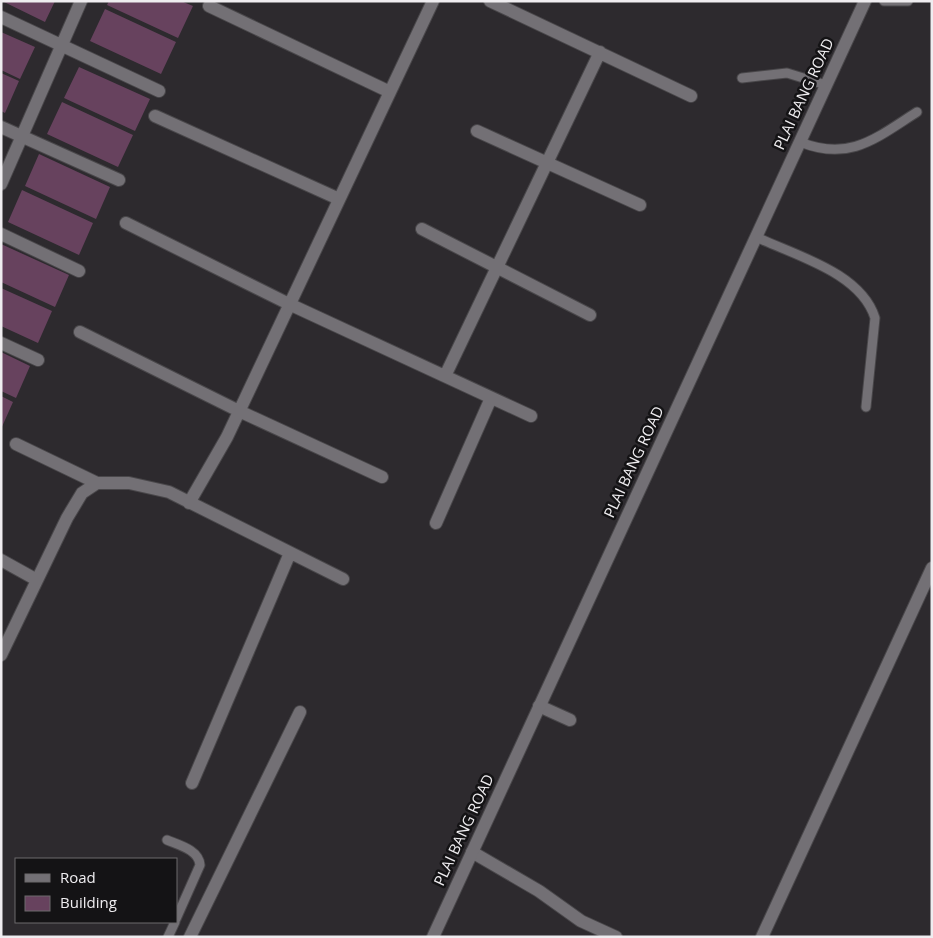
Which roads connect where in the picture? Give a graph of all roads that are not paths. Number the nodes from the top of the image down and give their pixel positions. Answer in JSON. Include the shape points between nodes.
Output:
{"nodes":[{"id":1,"x":81,"y":1,"type":"edge"},
{"id":2,"x":433,"y":1,"type":"edge"},
{"id":3,"x":490,"y":1,"type":"edge"},
{"id":4,"x":865,"y":1,"type":"edge"},
{"id":5,"x":884,"y":1,"type":"edge"},
{"id":6,"x":908,"y":1,"type":"edge"},
{"id":7,"x":209,"y":6,"type":"dead end"},
{"id":8,"x":1,"y":17,"type":"edge"},
{"id":9,"x":63,"y":44,"type":"junction"},
{"id":10,"x":600,"y":52,"type":"junction"},
{"id":11,"x":742,"y":78,"type":"dead end"},
{"id":12,"x":826,"y":85,"type":"junction"},
{"id":13,"x":159,"y":90,"type":"dead end"},
{"id":14,"x":390,"y":92,"type":"junction"},
{"id":15,"x":691,"y":96,"type":"dead end"},
{"id":16,"x":917,"y":112,"type":"dead end"},
{"id":17,"x":155,"y":116,"type":"dead end"},
{"id":18,"x":1,"y":127,"type":"edge"},
{"id":19,"x":477,"y":131,"type":"dead end"},
{"id":20,"x":22,"y":137,"type":"junction"},
{"id":21,"x":800,"y":142,"type":"junction"},
{"id":22,"x":548,"y":163,"type":"junction"},
{"id":23,"x":119,"y":180,"type":"dead end"},
{"id":24,"x":1,"y":184,"type":"edge"},
{"id":25,"x":339,"y":199,"type":"junction"},
{"id":26,"x":640,"y":205,"type":"dead end"},
{"id":27,"x":126,"y":223,"type":"dead end"},
{"id":28,"x":422,"y":228,"type":"dead end"},
{"id":29,"x":1,"y":234,"type":"edge"},
{"id":30,"x":756,"y":237,"type":"junction"},
{"id":31,"x":497,"y":268,"type":"junction"},
{"id":32,"x":79,"y":271,"type":"dead end"},
{"id":33,"x":290,"y":304,"type":"junction"},
{"id":34,"x":590,"y":316,"type":"dead end"},
{"id":35,"x":80,"y":332,"type":"dead end"},
{"id":36,"x":1,"y":343,"type":"edge"},
{"id":37,"x":38,"y":360,"type":"dead end"},
{"id":38,"x":445,"y":376,"type":"junction"},
{"id":39,"x":491,"y":398,"type":"junction"},
{"id":40,"x":866,"y":407,"type":"dead end"},
{"id":41,"x":239,"y":411,"type":"junction"},
{"id":42,"x":530,"y":416,"type":"dead end"},
{"id":43,"x":16,"y":444,"type":"dead end"},
{"id":44,"x":382,"y":477,"type":"dead end"},
{"id":45,"x":97,"y":483,"type":"junction"},
{"id":46,"x":190,"y":503,"type":"junction"},
{"id":47,"x":436,"y":523,"type":"dead end"},
{"id":48,"x":290,"y":553,"type":"junction"},
{"id":49,"x":1,"y":560,"type":"edge"},
{"id":50,"x":932,"y":568,"type":"edge"},
{"id":51,"x":343,"y":579,"type":"dead end"},
{"id":52,"x":37,"y":580,"type":"junction"},
{"id":53,"x":1,"y":655,"type":"edge"},
{"id":54,"x":539,"y":706,"type":"junction"},
{"id":55,"x":300,"y":712,"type":"dead end"},
{"id":56,"x":570,"y":720,"type":"dead end"},
{"id":57,"x":192,"y":782,"type":"dead end"},
{"id":58,"x":167,"y":840,"type":"dead end"},
{"id":59,"x":472,"y":852,"type":"junction"},
{"id":60,"x":178,"y":915,"type":"edge"},
{"id":61,"x":175,"y":923,"type":"edge"},
{"id":62,"x":588,"y":931,"type":"edge"},
{"id":63,"x":168,"y":937,"type":"edge"},
{"id":64,"x":190,"y":937,"type":"edge"},
{"id":65,"x":433,"y":937,"type":"edge"},
{"id":66,"x":616,"y":937,"type":"edge"},
{"id":67,"x":762,"y":937,"type":"edge"}],
"edges":[{"from":1,"to":9,"type":"street"},
{"from":2,"to":14,"type":"street"},
{"from":3,"to":10,"type":"street"},
{"from":4,"to":12,"type":"street","name":"PLAI BANG ROAD"},
{"from":5,"to":6,"type":"lane"},
{"from":7,"to":14,"type":"street"},
{"from":8,"to":9,"type":"street"},
{"from":9,"to":13,"type":"street"},
{"from":9,"to":20,"type":"street"},
{"from":10,"to":15,"type":"street"},
{"from":10,"to":22,"type":"street"},
{"from":11,"to":12,"type":"lane","via":[[787,72]]},
{"from":12,"to":21,"type":"street","name":"PLAI BANG ROAD"},
{"from":14,"to":25,"type":"street"},
{"from":16,"to":21,"type":"lane","via":[[870,142],[852,149],[817,149]]},
{"from":17,"to":25,"type":"street"},
{"from":18,"to":20,"type":"street"},
{"from":19,"to":22,"type":"street"},
{"from":20,"to":23,"type":"street"},
{"from":20,"to":24,"type":"street"},
{"from":21,"to":30,"type":"street","name":"PLAI BANG ROAD"},
{"from":22,"to":26,"type":"street"},
{"from":22,"to":31,"type":"street"},
{"from":25,"to":33,"type":"street"},
{"from":27,"to":33,"type":"street"},
{"from":28,"to":31,"type":"street"},
{"from":29,"to":32,"type":"street"},
{"from":30,"to":40,"type":"lane","via":[[847,279],[872,307],[875,318]]},
{"from":30,"to":54,"type":"street","name":"PLAI BANG ROAD"},
{"from":31,"to":34,"type":"street"},
{"from":31,"to":38,"type":"street"},
{"from":33,"to":38,"type":"street"},
{"from":33,"to":41,"type":"street"},
{"from":35,"to":41,"type":"street"},
{"from":36,"to":37,"type":"street"},
{"from":38,"to":39,"type":"street"},
{"from":39,"to":42,"type":"street"},
{"from":39,"to":47,"type":"street"},
{"from":41,"to":44,"type":"street"},
{"from":41,"to":46,"type":"street"},
{"from":43,"to":45,"type":"street"},
{"from":45,"to":46,"type":"street","via":[[128,483],[169,492]]},
{"from":45,"to":52,"type":"street","via":[[82,493]]},
{"from":46,"to":48,"type":"street"},
{"from":48,"to":51,"type":"street"},
{"from":48,"to":57,"type":"street"},
{"from":49,"to":52,"type":"street"},
{"from":50,"to":67,"type":"street"},
{"from":52,"to":53,"type":"street"},
{"from":54,"to":56,"type":"street"},
{"from":54,"to":59,"type":"street","name":"PLAI BANG ROAD"},
{"from":55,"to":64,"type":"street"},
{"from":58,"to":60,"type":"lane","via":[[200,858],[200,865]]},
{"from":59,"to":62,"type":"street","via":[[539,890]]},
{"from":59,"to":65,"type":"street","name":"PLAI BANG ROAD"},
{"from":61,"to":63,"type":"lane"},
{"from":62,"to":66,"type":"street"}]}
